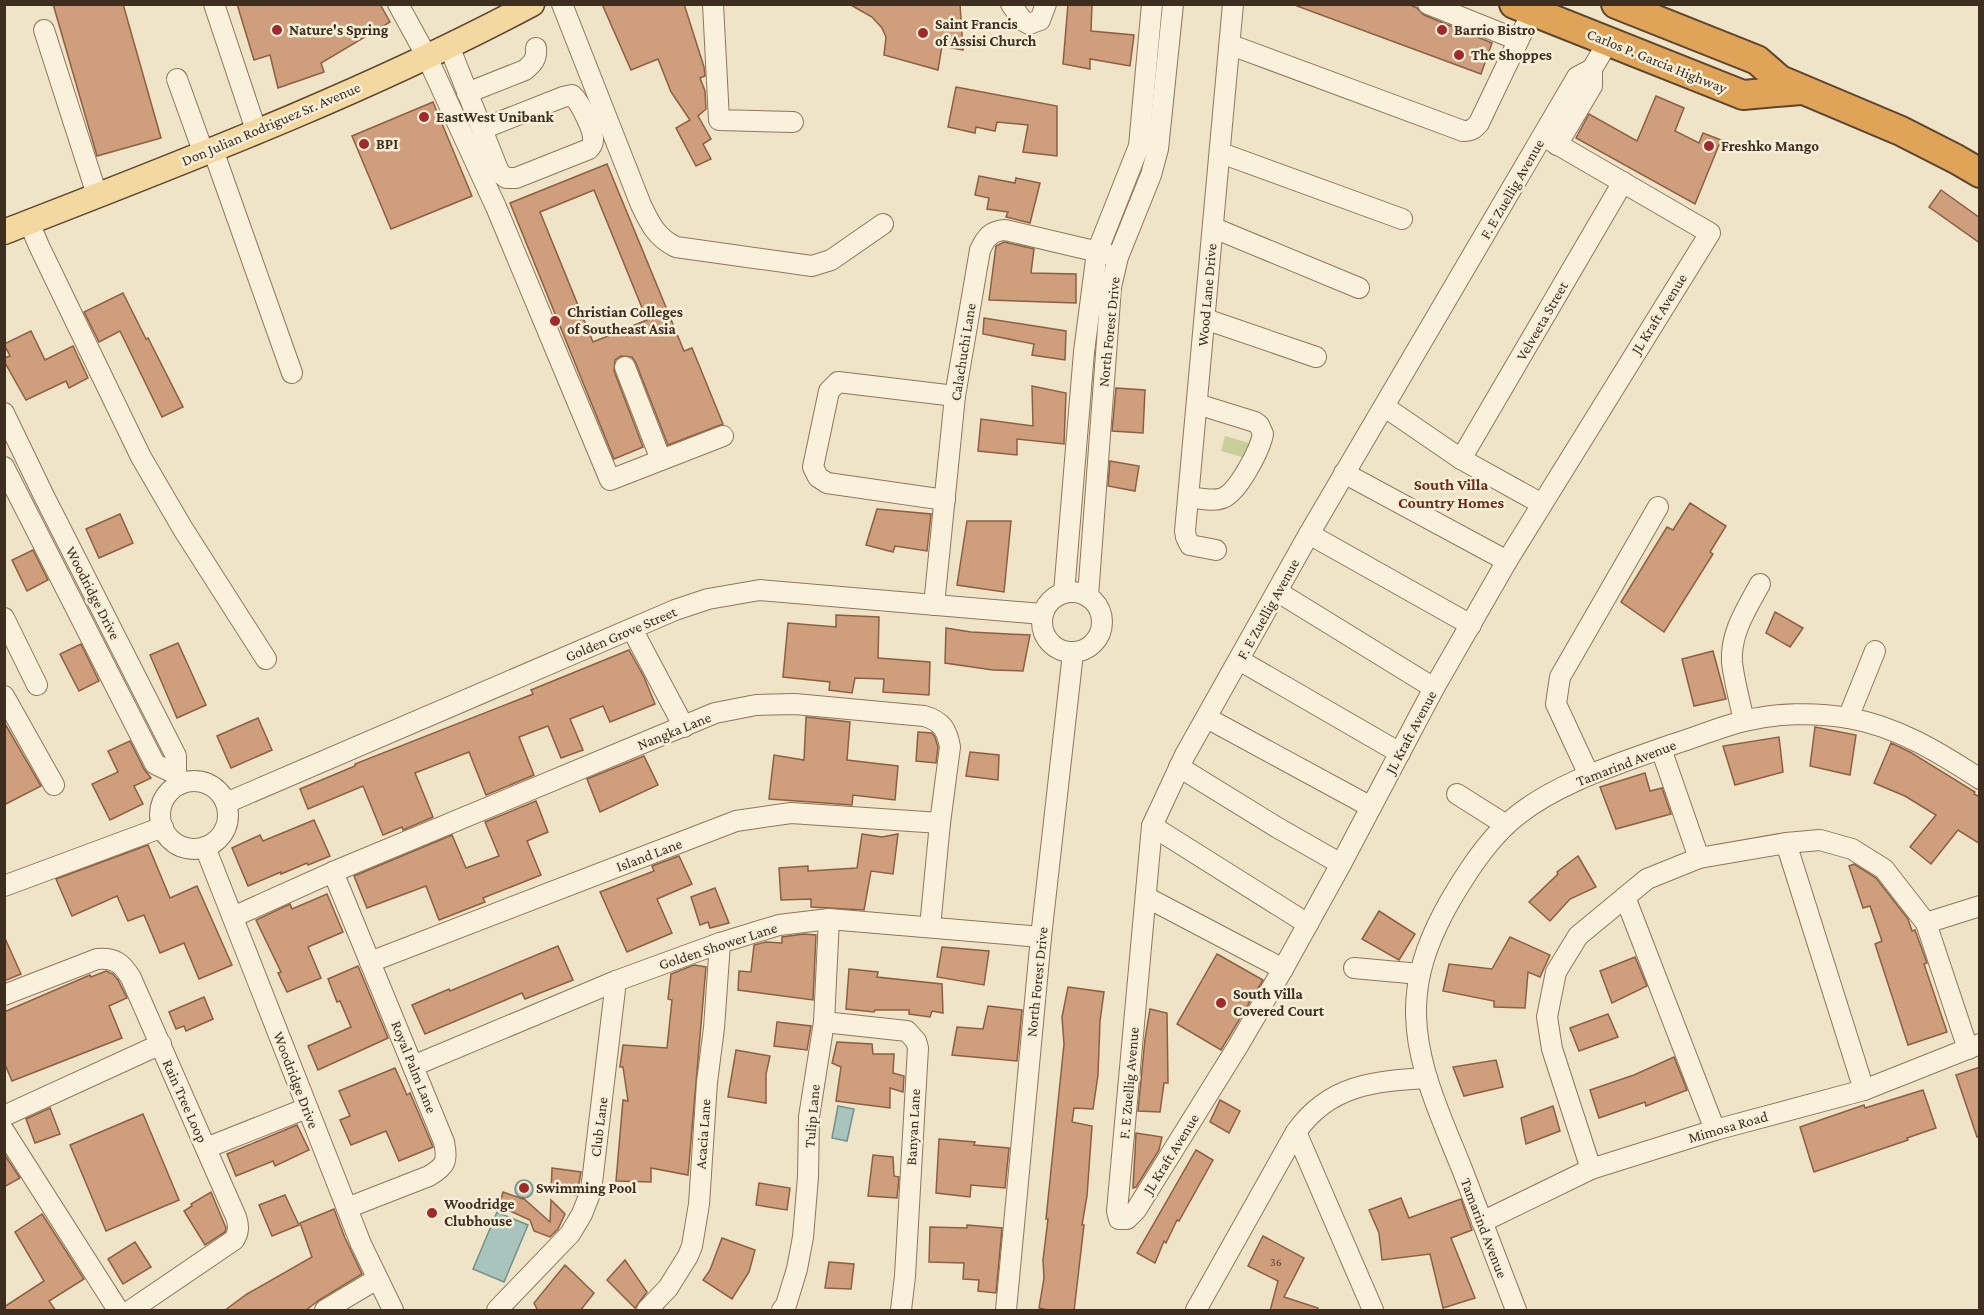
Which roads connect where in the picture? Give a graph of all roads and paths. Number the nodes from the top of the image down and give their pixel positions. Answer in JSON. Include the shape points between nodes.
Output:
{"nodes":[{"id":1,"x":214,"y":4,"type":"edge"},
{"id":2,"x":398,"y":4,"type":"edge"},
{"id":3,"x":562,"y":4,"type":"edge"},
{"id":4,"x":713,"y":4,"type":"edge"},
{"id":5,"x":1011,"y":4,"type":"edge"},
{"id":6,"x":1046,"y":4,"type":"edge"},
{"id":7,"x":1428,"y":4,"type":"edge"},
{"id":8,"x":1562,"y":4,"type":"edge"},
{"id":9,"x":1616,"y":4,"type":"edge"},
{"id":10,"x":1663,"y":4,"type":"edge"},
{"id":11,"x":522,"y":7,"type":"edge"},
{"id":12,"x":1523,"y":8,"type":"edge"},
{"id":13,"x":1237,"y":9,"type":"edge"},
{"id":14,"x":1151,"y":13,"type":"edge"},
{"id":15,"x":1172,"y":14,"type":"edge"},
{"id":16,"x":44,"y":30,"type":"dead end"},
{"id":17,"x":1518,"y":40,"type":"junction"},
{"id":18,"x":1608,"y":42,"type":"junction"},
{"id":19,"x":1231,"y":45,"type":"junction"},
{"id":20,"x":448,"y":46,"type":"junction"},
{"id":21,"x":536,"y":48,"type":"dead end"},
{"id":22,"x":427,"y":57,"type":"junction"},
{"id":23,"x":177,"y":79,"type":"dead end"},
{"id":24,"x":1791,"y":85,"type":"junction"},
{"id":25,"x":467,"y":93,"type":"junction"},
{"id":26,"x":793,"y":122,"type":"dead end"},
{"id":27,"x":482,"y":129,"type":"junction"},
{"id":28,"x":257,"y":133,"type":"junction"},
{"id":29,"x":1550,"y":141,"type":"junction"},
{"id":30,"x":209,"y":152,"type":"junction"},
{"id":31,"x":1221,"y":153,"type":"junction"},
{"id":32,"x":1980,"y":173,"type":"edge"},
{"id":33,"x":1623,"y":182,"type":"junction"},
{"id":34,"x":97,"y":195,"type":"junction"},
{"id":35,"x":1402,"y":219,"type":"dead end"},
{"id":36,"x":29,"y":222,"type":"junction"},
{"id":37,"x":883,"y":224,"type":"dead end"},
{"id":38,"x":1214,"y":228,"type":"junction"},
{"id":39,"x":4,"y":232,"type":"edge"},
{"id":40,"x":1097,"y":252,"type":"junction"},
{"id":41,"x":1118,"y":257,"type":"junction"},
{"id":42,"x":1359,"y":288,"type":"dead end"},
{"id":43,"x":1205,"y":319,"type":"junction"},
{"id":44,"x":1316,"y":357,"type":"dead end"},
{"id":45,"x":625,"y":367,"type":"dead end"},
{"id":46,"x":292,"y":373,"type":"dead end"},
{"id":47,"x":955,"y":396,"type":"junction"},
{"id":48,"x":1197,"y":404,"type":"junction"},
{"id":49,"x":1385,"y":407,"type":"junction"},
{"id":50,"x":4,"y":413,"type":"edge"},
{"id":51,"x":723,"y":436,"type":"dead end"},
{"id":52,"x":1461,"y":459,"type":"junction"},
{"id":53,"x":662,"y":460,"type":"junction"},
{"id":54,"x":4,"y":467,"type":"edge"},
{"id":55,"x":1344,"y":473,"type":"junction"},
{"id":56,"x":44,"y":496,"type":"junction"},
{"id":57,"x":1189,"y":497,"type":"junction"},
{"id":58,"x":945,"y":500,"type":"junction"},
{"id":59,"x":1542,"y":504,"type":"junction"},
{"id":60,"x":24,"y":506,"type":"junction"},
{"id":61,"x":1658,"y":507,"type":"dead end"},
{"id":62,"x":1309,"y":534,"type":"junction"},
{"id":63,"x":1216,"y":550,"type":"dead end"},
{"id":64,"x":1507,"y":561,"type":"junction"},
{"id":65,"x":1760,"y":584,"type":"dead end"},
{"id":66,"x":1278,"y":592,"type":"junction"},
{"id":67,"x":1064,"y":593,"type":"junction"},
{"id":68,"x":1088,"y":596,"type":"junction"},
{"id":69,"x":934,"y":605,"type":"junction"},
{"id":70,"x":1042,"y":614,"type":"junction"},
{"id":71,"x":4,"y":618,"type":"edge"},
{"id":72,"x":1471,"y":625,"type":"junction"},
{"id":73,"x":632,"y":629,"type":"junction"},
{"id":74,"x":1875,"y":651,"type":"dead end"},
{"id":75,"x":1073,"y":653,"type":"junction"},
{"id":76,"x":266,"y":659,"type":"dead end"},
{"id":77,"x":1239,"y":660,"type":"junction"},
{"id":78,"x":37,"y":685,"type":"dead end"},
{"id":79,"x":1434,"y":688,"type":"junction"},
{"id":80,"x":4,"y":696,"type":"edge"},
{"id":81,"x":1207,"y":718,"type":"junction"},
{"id":82,"x":1848,"y":718,"type":"junction"},
{"id":83,"x":1744,"y":721,"type":"junction"},
{"id":84,"x":684,"y":727,"type":"junction"},
{"id":85,"x":1661,"y":749,"type":"junction"},
{"id":86,"x":1400,"y":753,"type":"junction"},
{"id":87,"x":1179,"y":767,"type":"junction"},
{"id":88,"x":1588,"y":775,"type":"junction"},
{"id":89,"x":178,"y":779,"type":"junction"},
{"id":90,"x":1980,"y":779,"type":"edge"},
{"id":91,"x":54,"y":785,"type":"dead end"},
{"id":92,"x":1457,"y":794,"type":"dead end"},
{"id":93,"x":226,"y":803,"type":"junction"},
{"id":94,"x":1371,"y":807,"type":"junction"},
{"id":95,"x":940,"y":823,"type":"junction"},
{"id":96,"x":1506,"y":825,"type":"junction"},
{"id":97,"x":1152,"y":826,"type":"junction"},
{"id":98,"x":162,"y":827,"type":"junction"},
{"id":99,"x":1786,"y":843,"type":"junction"},
{"id":100,"x":205,"y":847,"type":"junction"},
{"id":101,"x":1699,"y":858,"type":"junction"},
{"id":102,"x":1341,"y":864,"type":"junction"},
{"id":103,"x":333,"y":872,"type":"junction"},
{"id":104,"x":4,"y":886,"type":"edge"},
{"id":105,"x":1146,"y":897,"type":"junction"},
{"id":106,"x":1625,"y":897,"type":"junction"},
{"id":107,"x":1980,"y":906,"type":"edge"},
{"id":108,"x":232,"y":917,"type":"junction"},
{"id":109,"x":830,"y":919,"type":"junction"},
{"id":110,"x":1926,"y":923,"type":"junction"},
{"id":111,"x":1308,"y":924,"type":"junction"},
{"id":112,"x":930,"y":927,"type":"junction"},
{"id":113,"x":1041,"y":937,"type":"junction"},
{"id":114,"x":720,"y":943,"type":"junction"},
{"id":115,"x":370,"y":962,"type":"junction"},
{"id":116,"x":1283,"y":969,"type":"junction"},
{"id":117,"x":1353,"y":969,"type":"dead end"},
{"id":118,"x":1420,"y":974,"type":"junction"},
{"id":119,"x":616,"y":981,"type":"junction"},
{"id":120,"x":4,"y":995,"type":"edge"},
{"id":121,"x":824,"y":1022,"type":"junction"},
{"id":122,"x":161,"y":1044,"type":"junction"},
{"id":123,"x":1974,"y":1047,"type":"edge"},
{"id":124,"x":413,"y":1066,"type":"junction"},
{"id":125,"x":1427,"y":1078,"type":"junction"},
{"id":126,"x":1864,"y":1090,"type":"junction"},
{"id":127,"x":307,"y":1108,"type":"junction"},
{"id":128,"x":4,"y":1116,"type":"edge"},
{"id":129,"x":1715,"y":1130,"type":"junction"},
{"id":130,"x":4,"y":1131,"type":"edge"},
{"id":131,"x":1296,"y":1132,"type":"junction"},
{"id":132,"x":206,"y":1148,"type":"junction"},
{"id":133,"x":1591,"y":1169,"type":"junction"},
{"id":134,"x":347,"y":1208,"type":"junction"},
{"id":135,"x":1117,"y":1211,"type":"joint"},
{"id":136,"x":1482,"y":1222,"type":"junction"},
{"id":137,"x":377,"y":1279,"type":"junction"},
{"id":138,"x":500,"y":1310,"type":"edge"},
{"id":139,"x":118,"y":1311,"type":"edge"},
{"id":140,"x":131,"y":1311,"type":"edge"},
{"id":141,"x":325,"y":1311,"type":"edge"},
{"id":142,"x":393,"y":1311,"type":"edge"},
{"id":143,"x":647,"y":1311,"type":"edge"},
{"id":144,"x":782,"y":1311,"type":"edge"},
{"id":145,"x":901,"y":1311,"type":"edge"},
{"id":146,"x":1006,"y":1311,"type":"edge"},
{"id":147,"x":1196,"y":1311,"type":"edge"},
{"id":148,"x":1373,"y":1311,"type":"edge"},
{"id":149,"x":1516,"y":1311,"type":"edge"}],
"edges":[{"from":1,"to":28,"type":"street"},
{"from":2,"to":22,"type":"street"},
{"from":3,"to":37,"type":"street","via":[[641,205],[653,230],[667,243],[812,266],[831,260]]},
{"from":4,"to":26,"type":"street","via":[[719,120]]},
{"from":5,"to":6,"type":"street","via":[[1029,24],[1040,20]]},
{"from":7,"to":17,"type":"street"},
{"from":8,"to":24,"type":"highway","name":"Carlos P. Garcia Highway","via":[[1749,79]]},
{"from":9,"to":24,"type":"highway","name":"Carlos P. Garcia Highway","via":[[1756,60]]},
{"from":10,"to":24,"type":"highway","name":"Carlos P. Garcia Highway","via":[[1763,44]]},
{"from":11,"to":20,"type":"main road","name":"Don Julian Rodriguez Sr. Avenue"},
{"from":12,"to":17,"type":"street"},
{"from":12,"to":18,"type":"highway","name":"Carlos P. Garcia Highway"},
{"from":13,"to":19,"type":"street","name":"Wood Lane Drive"},
{"from":14,"to":15,"type":"street"},
{"from":14,"to":40,"type":"street","name":"North Forest Drive","via":[[1139,146]]},
{"from":15,"to":41,"type":"street","name":"North Forest Drive","via":[[1158,148]]},
{"from":16,"to":34,"type":"street"},
{"from":17,"to":19,"type":"street","via":[[1479,123],[1472,130],[1463,131]]},
{"from":18,"to":24,"type":"highway","name":"Carlos P. Garcia Highway","via":[[1743,95]]},
{"from":18,"to":29,"type":"street","name":"F. E Zuellig Avenue","via":[[1592,69],[1576,77]]},
{"from":19,"to":31,"type":"street","name":"Wood Lane Drive"},
{"from":20,"to":22,"type":"main road","name":"Don Julian Rodriguez Sr. Avenue"},
{"from":20,"to":25,"type":"street"},
{"from":21,"to":25,"type":"street","via":[[537,56],[525,70]]},
{"from":22,"to":28,"type":"main road","name":"Don Julian Rodriguez Sr. Avenue"},
{"from":22,"to":53,"type":"street","via":[[523,268],[610,480]]},
{"from":23,"to":30,"type":"street"},
{"from":24,"to":32,"type":"highway","name":"Carlos P. Garcia Highway","via":[[1929,144]]},
{"from":25,"to":27,"type":"street"},
{"from":27,"to":27,"type":"street","via":[[499,172],[506,178],[516,178],[589,149],[593,143],[579,101],[572,95]]},
{"from":28,"to":30,"type":"main road","name":"Don Julian Rodriguez Sr. Avenue"},
{"from":29,"to":33,"type":"street"},
{"from":29,"to":49,"type":"street","name":"F. E Zuellig Avenue"},
{"from":30,"to":34,"type":"main road","name":"Don Julian Rodriguez Sr. Avenue"},
{"from":30,"to":46,"type":"street"},
{"from":31,"to":35,"type":"street"},
{"from":31,"to":38,"type":"street","name":"Wood Lane Drive"},
{"from":33,"to":52,"type":"street","name":"Velveeta Street"},
{"from":33,"to":59,"type":"street","name":"JL Kraft Avenue","via":[[1710,233]]},
{"from":34,"to":36,"type":"main road","name":"Don Julian Rodriguez Sr. Avenue"},
{"from":36,"to":39,"type":"main road","name":"Don Julian Rodriguez Sr. Avenue"},
{"from":36,"to":76,"type":"street","via":[[141,457]]},
{"from":38,"to":42,"type":"street"},
{"from":38,"to":43,"type":"street","name":"Wood Lane Drive"},
{"from":40,"to":41,"type":"street","name":"Calachuchi Lane"},
{"from":40,"to":47,"type":"street","name":"Calachuchi Lane","via":[[1005,230],[988,236],[980,250]]},
{"from":40,"to":67,"type":"street","name":"North Forest Drive","via":[[1084,352]]},
{"from":41,"to":68,"type":"street","name":"North Forest Drive","via":[[1111,287]]},
{"from":43,"to":44,"type":"street"},
{"from":43,"to":48,"type":"street","name":"Wood Lane Drive"},
{"from":45,"to":53,"type":"street"},
{"from":47,"to":58,"type":"street","name":"Calachuchi Lane"},
{"from":47,"to":58,"type":"street","via":[[838,382],[829,391],[813,467],[827,483]]},
{"from":48,"to":57,"type":"street","name":"Wood Lane Drive"},
{"from":48,"to":57,"type":"street","via":[[1255,423],[1263,434],[1233,491],[1216,500]]},
{"from":49,"to":52,"type":"street"},
{"from":49,"to":55,"type":"street","name":"F. E Zuellig Avenue"},
{"from":50,"to":56,"type":"street","name":"Woodridge Drive"},
{"from":51,"to":53,"type":"street"},
{"from":52,"to":59,"type":"street"},
{"from":54,"to":60,"type":"street","name":"Woodridge Drive"},
{"from":55,"to":62,"type":"street","name":"F. E Zuellig Avenue"},
{"from":55,"to":64,"type":"street"},
{"from":56,"to":60,"type":"street"},
{"from":56,"to":89,"type":"street","name":"Woodridge Drive","via":[[176,756]]},
{"from":57,"to":63,"type":"street","name":"Wood Lane Drive","via":[[1187,541],[1195,547]]},
{"from":58,"to":69,"type":"street","name":"Calachuchi Lane"},
{"from":59,"to":64,"type":"street","name":"JL Kraft Avenue"},
{"from":60,"to":89,"type":"street","name":"Woodridge Drive","via":[[155,764]]},
{"from":61,"to":88,"type":"street","via":[[1560,677],[1556,704]]},
{"from":62,"to":66,"type":"street","name":"F. E Zuellig Avenue"},
{"from":62,"to":72,"type":"street"},
{"from":64,"to":72,"type":"street","name":"JL Kraft Avenue"},
{"from":65,"to":83,"type":"street","via":[[1733,641],[1732,661]]},
{"from":66,"to":77,"type":"street","name":"F. E Zuellig Avenue"},
{"from":66,"to":79,"type":"street"},
{"from":67,"to":68,"type":"street"},
{"from":67,"to":70,"type":"street","via":[[1053,599]]},
{"from":68,"to":75,"type":"street","via":[[1101,611],[1102,630],[1091,646]]},
{"from":69,"to":70,"type":"street","name":"Golden Grove Street"},
{"from":69,"to":73,"type":"street","name":"Golden Grove Street","via":[[760,590],[708,599]]},
{"from":70,"to":75,"type":"street","via":[[1042,629],[1048,641],[1059,650]]},
{"from":71,"to":78,"type":"street"},
{"from":72,"to":79,"type":"street","name":"JL Kraft Avenue"},
{"from":73,"to":84,"type":"street"},
{"from":73,"to":93,"type":"street","name":"Golden Grove Street"},
{"from":74,"to":82,"type":"street"},
{"from":75,"to":113,"type":"street","name":"North Forest Drive"},
{"from":77,"to":81,"type":"street","name":"F. E Zuellig Avenue"},
{"from":77,"to":86,"type":"street"},
{"from":79,"to":86,"type":"street","name":"JL Kraft Avenue"},
{"from":80,"to":91,"type":"street"},
{"from":81,"to":87,"type":"street","name":"F. E Zuellig Avenue"},
{"from":81,"to":94,"type":"street"},
{"from":82,"to":83,"type":"street","name":"Tamarind Avenue","via":[[1805,715]]},
{"from":82,"to":90,"type":"street","name":"Tamarind Avenue","via":[[1882,726],[1914,740]]},
{"from":83,"to":85,"type":"street","name":"Tamarind Avenue"},
{"from":84,"to":95,"type":"street","name":"Nangka Lane","via":[[715,714],[756,705],[795,704],[935,719],[943,725],[950,747]]},
{"from":84,"to":103,"type":"street","name":"Nangka Lane"},
{"from":85,"to":88,"type":"street","name":"Tamarind Avenue"},
{"from":85,"to":101,"type":"street"},
{"from":86,"to":94,"type":"street","name":"JL Kraft Avenue"},
{"from":87,"to":97,"type":"street","name":"F. E Zuellig Avenue"},
{"from":87,"to":102,"type":"street"},
{"from":88,"to":96,"type":"street","name":"Tamarind Avenue","via":[[1531,806]]},
{"from":89,"to":93,"type":"street","via":[[204,783]]},
{"from":89,"to":98,"type":"street","via":[[163,802]]},
{"from":92,"to":96,"type":"street"},
{"from":93,"to":100,"type":"street","via":[[225,830]]},
{"from":94,"to":102,"type":"street","name":"JL Kraft Avenue"},
{"from":95,"to":112,"type":"street","name":"Nangka Lane"},
{"from":95,"to":115,"type":"street","name":"Island Lane","via":[[791,813],[736,821]]},
{"from":96,"to":118,"type":"street","name":"Tamarind Avenue","via":[[1463,879],[1445,910]]},
{"from":97,"to":105,"type":"street","name":"F. E Zuellig Avenue"},
{"from":97,"to":111,"type":"street"},
{"from":98,"to":100,"type":"street","via":[[176,844],[190,849]]},
{"from":98,"to":104,"type":"street"},
{"from":99,"to":101,"type":"street"},
{"from":99,"to":110,"type":"street","via":[[1820,840],[1852,849],[1884,869]]},
{"from":99,"to":126,"type":"street"},
{"from":100,"to":108,"type":"street","name":"Woodridge Drive"},
{"from":101,"to":106,"type":"street","via":[[1647,879]]},
{"from":102,"to":111,"type":"street","name":"JL Kraft Avenue"},
{"from":103,"to":108,"type":"street","name":"Nangka Lane"},
{"from":103,"to":115,"type":"street","name":"Royal Palm Lane"},
{"from":105,"to":116,"type":"street"},
{"from":105,"to":135,"type":"street","name":"F. E Zuellig Avenue"},
{"from":106,"to":129,"type":"street"},
{"from":106,"to":133,"type":"street","via":[[1578,936],[1556,972],[1547,1017],[1552,1049]]},
{"from":107,"to":110,"type":"street"},
{"from":108,"to":127,"type":"street","name":"Woodridge Drive"},
{"from":109,"to":112,"type":"street","name":"Golden Shower Lane"},
{"from":109,"to":114,"type":"street","name":"Golden Shower Lane","via":[[779,925]]},
{"from":109,"to":121,"type":"street","name":"Tulip Lane"},
{"from":110,"to":123,"type":"street"},
{"from":111,"to":116,"type":"street","name":"JL Kraft Avenue"},
{"from":112,"to":113,"type":"street","name":"Golden Shower Lane"},
{"from":113,"to":146,"type":"street","name":"North Forest Drive"},
{"from":114,"to":119,"type":"street","name":"Golden Shower Lane"},
{"from":114,"to":143,"type":"street","name":"Acacia Lane","via":[[699,1204],[692,1246],[668,1288]]},
{"from":115,"to":124,"type":"street","name":"Royal Palm Lane"},
{"from":116,"to":135,"type":"street","name":"JL Kraft Avenue","via":[[1136,1210],[1123,1220]]},
{"from":117,"to":118,"type":"street"},
{"from":118,"to":125,"type":"street","name":"Tamarind Avenue","via":[[1417,1022]]},
{"from":119,"to":124,"type":"street","name":"Golden Shower Lane"},
{"from":119,"to":138,"type":"street","name":"Club Lane","via":[[591,1191],[570,1234]]},
{"from":120,"to":122,"type":"street","name":"Rain Tree Loop","via":[[108,957],[118,961],[131,978]]},
{"from":121,"to":144,"type":"street","name":"Tulip Lane","via":[[809,1117],[803,1237]]},
{"from":121,"to":145,"type":"street","name":"Banyan Lane","via":[[907,1031],[918,1048]]},
{"from":122,"to":128,"type":"street"},
{"from":122,"to":132,"type":"street","name":"Rain Tree Loop"},
{"from":123,"to":126,"type":"street","name":"Mimosa Road"},
{"from":124,"to":134,"type":"street","name":"Royal Palm Lane","via":[[444,1142],[445,1162],[429,1176]]},
{"from":125,"to":131,"type":"street","via":[[1376,1081],[1340,1094],[1322,1103]]},
{"from":125,"to":136,"type":"street","name":"Tamarind Avenue"},
{"from":126,"to":129,"type":"street","name":"Mimosa Road"},
{"from":127,"to":132,"type":"street"},
{"from":127,"to":134,"type":"street","name":"Woodridge Drive"},
{"from":129,"to":133,"type":"street","name":"Mimosa Road"},
{"from":130,"to":139,"type":"street"},
{"from":131,"to":147,"type":"street"},
{"from":131,"to":148,"type":"street"},
{"from":132,"to":140,"type":"street","name":"Rain Tree Loop","via":[[236,1216],[238,1234]]},
{"from":133,"to":136,"type":"street","name":"Mimosa Road"},
{"from":134,"to":137,"type":"street","name":"Woodridge Drive"},
{"from":136,"to":149,"type":"street","name":"Tamarind Avenue"},
{"from":137,"to":141,"type":"street"},
{"from":137,"to":142,"type":"street","name":"Woodridge Drive"}]}
